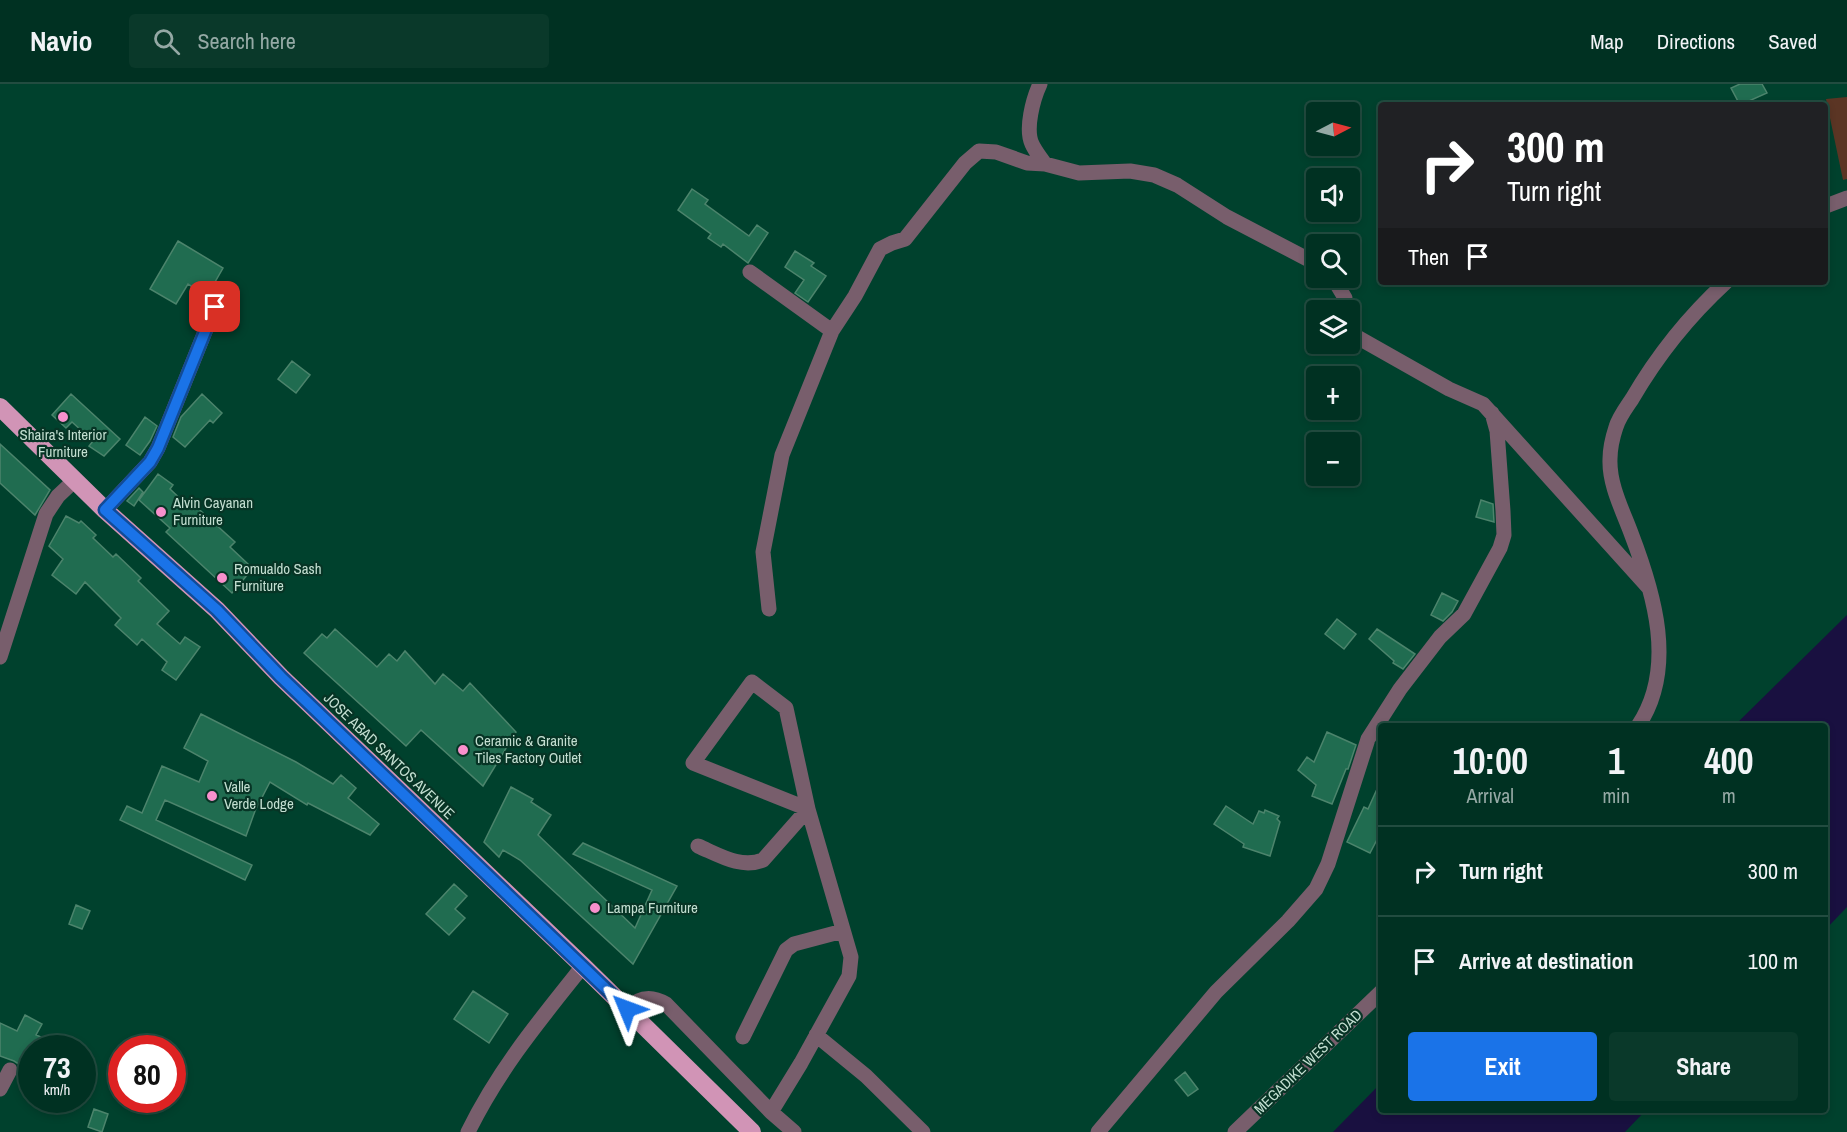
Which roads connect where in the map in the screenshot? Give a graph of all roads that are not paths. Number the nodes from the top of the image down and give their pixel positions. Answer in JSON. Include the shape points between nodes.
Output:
{"nodes":[{"id":1,"x":1040,"y":84,"type":"edge"},
{"id":2,"x":1045,"y":164,"type":"junction"},
{"id":3,"x":1847,"y":198,"type":"edge"},
{"id":4,"x":1828,"y":206,"type":"edge"},
{"id":5,"x":1306,"y":258,"type":"edge"},
{"id":6,"x":750,"y":272,"type":"dead end"},
{"id":7,"x":1723,"y":285,"type":"edge"},
{"id":8,"x":215,"y":307,"type":"dead end"},
{"id":9,"x":832,"y":331,"type":"junction"},
{"id":10,"x":1360,"y":339,"type":"edge"},
{"id":11,"x":0,"y":407,"type":"edge"},
{"id":12,"x":1492,"y":413,"type":"junction"},
{"id":13,"x":75,"y":480,"type":"junction"},
{"id":14,"x":105,"y":510,"type":"junction"},
{"id":15,"x":1650,"y":589,"type":"junction"},
{"id":16,"x":769,"y":609,"type":"dead end"},
{"id":17,"x":0,"y":657,"type":"edge"},
{"id":18,"x":1378,"y":723,"type":"edge"},
{"id":19,"x":1378,"y":723,"type":"edge"},
{"id":20,"x":1640,"y":723,"type":"edge"},
{"id":21,"x":808,"y":809,"type":"junction"},
{"id":22,"x":698,"y":846,"type":"dead end"},
{"id":23,"x":843,"y":931,"type":"junction"},
{"id":24,"x":583,"y":966,"type":"junction"},
{"id":25,"x":1378,"y":995,"type":"edge"},
{"id":26,"x":627,"y":1009,"type":"junction"},
{"id":27,"x":816,"y":1035,"type":"junction"},
{"id":28,"x":743,"y":1037,"type":"dead end"},
{"id":29,"x":10,"y":1070,"type":"dead end"},
{"id":30,"x":0,"y":1089,"type":"edge"},
{"id":31,"x":771,"y":1112,"type":"junction"},
{"id":32,"x":468,"y":1132,"type":"edge"},
{"id":33,"x":752,"y":1132,"type":"edge"},
{"id":34,"x":794,"y":1132,"type":"edge"},
{"id":35,"x":923,"y":1132,"type":"edge"},
{"id":36,"x":1098,"y":1132,"type":"edge"},
{"id":37,"x":1236,"y":1132,"type":"edge"}],
"edges":[{"from":1,"to":2,"type":"street","via":[[1030,128],[1031,143]]},
{"from":2,"to":5,"type":"street","via":[[1079,173],[1130,171],[1154,175]]},
{"from":2,"to":9,"type":"street","via":[[979,151],[905,239],[880,249]]},
{"from":3,"to":4,"type":"street"},
{"from":6,"to":9,"type":"street"},
{"from":7,"to":15,"type":"street","via":[[1698,308],[1645,376],[1616,426],[1611,474]]},
{"from":8,"to":14,"type":"street","via":[[158,448],[150,462]]},
{"from":9,"to":16,"type":"street","via":[[782,455],[763,552]]},
{"from":10,"to":12,"type":"street","via":[[1483,404]]},
{"from":11,"to":13,"type":"highway","name":"JOSE ABAD SANTOS AVENUE"},
{"from":12,"to":15,"type":"street"},
{"from":12,"to":19,"type":"street","via":[[1503,511],[1500,548],[1464,614],[1440,637]]},
{"from":13,"to":14,"type":"highway","name":"JOSE ABAD SANTOS AVENUE"},
{"from":13,"to":17,"type":"street","via":[[46,514]]},
{"from":14,"to":24,"type":"highway","name":"JOSE ABAD SANTOS AVENUE","via":[[217,610],[281,677]]},
{"from":15,"to":20,"type":"street","via":[[1661,655],[1656,684]]},
{"from":18,"to":36,"type":"street","via":[[1368,739],[1328,864],[1316,889],[1216,992]]},
{"from":21,"to":21,"type":"street","via":[[693,763],[752,682],[786,708]]},
{"from":21,"to":22,"type":"street","via":[[763,860],[754,864],[739,863]]},
{"from":21,"to":23,"type":"street"},
{"from":23,"to":27,"type":"street","via":[[851,957],[849,976]]},
{"from":23,"to":28,"type":"street","via":[[794,944],[786,950]]},
{"from":24,"to":26,"type":"highway","name":"JOSE ABAD SANTOS AVENUE"},
{"from":24,"to":32,"type":"street","via":[[521,1043],[485,1097]]},
{"from":25,"to":37,"type":"street","name":"MEGADIKE WEST ROAD"},
{"from":26,"to":31,"type":"street","via":[[640,999],[666,1004]]},
{"from":26,"to":33,"type":"highway","name":"JOSE ABAD SANTOS AVENUE"},
{"from":27,"to":31,"type":"street"},
{"from":27,"to":35,"type":"street","via":[[866,1076]]},
{"from":29,"to":30,"type":"street"},
{"from":31,"to":34,"type":"street"}]}
